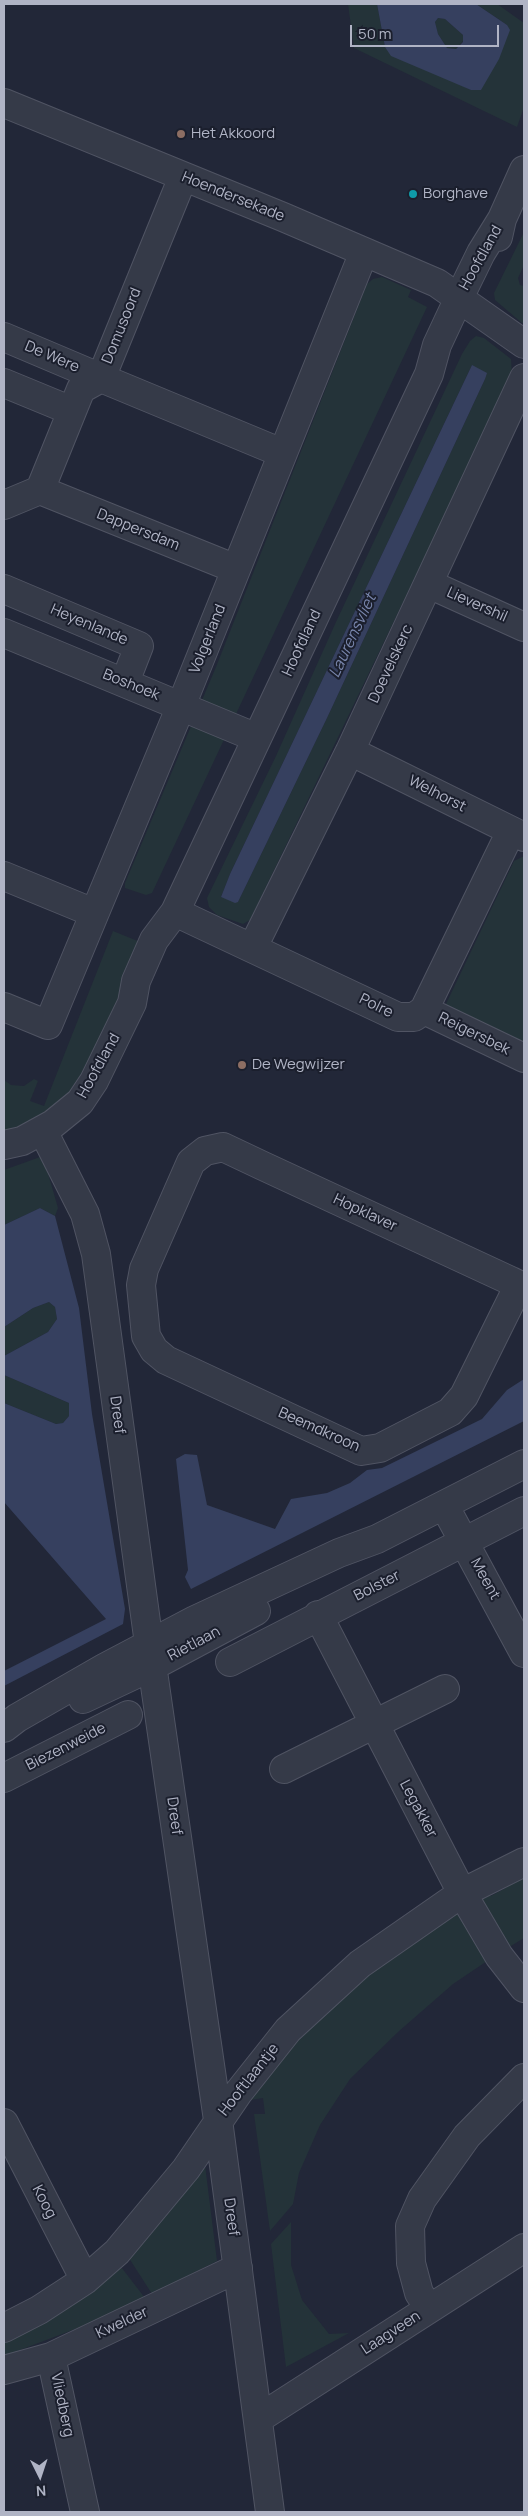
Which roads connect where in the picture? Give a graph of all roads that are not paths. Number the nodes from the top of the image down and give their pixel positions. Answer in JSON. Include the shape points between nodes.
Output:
{"nodes":[{"id":1,"x":4,"y":103,"type":"edge"},
{"id":2,"x":524,"y":170,"type":"edge"},
{"id":3,"x":183,"y":177,"type":"junction"},
{"id":4,"x":364,"y":252,"type":"junction"},
{"id":5,"x":464,"y":302,"type":"junction"},
{"id":6,"x":4,"y":337,"type":"edge"},
{"id":7,"x":524,"y":344,"type":"edge"},
{"id":8,"x":101,"y":378,"type":"junction"},
{"id":9,"x":4,"y":383,"type":"edge"},
{"id":10,"x":523,"y":383,"type":"edge"},
{"id":11,"x":72,"y":411,"type":"junction"},
{"id":12,"x":282,"y":453,"type":"junction"},
{"id":13,"x":40,"y":490,"type":"junction"},
{"id":14,"x":4,"y":505,"type":"edge"},
{"id":15,"x":236,"y":570,"type":"junction"},
{"id":16,"x":429,"y":584,"type":"junction"},
{"id":17,"x":4,"y":590,"type":"edge"},
{"id":18,"x":524,"y":627,"type":"edge"},
{"id":19,"x":4,"y":633,"type":"edge"},
{"id":20,"x":125,"y":682,"type":"junction"},
{"id":21,"x":181,"y":706,"type":"junction"},
{"id":22,"x":257,"y":738,"type":"junction"},
{"id":23,"x":350,"y":751,"type":"junction"},
{"id":24,"x":518,"y":834,"type":"edge"},
{"id":25,"x":4,"y":876,"type":"edge"},
{"id":26,"x":175,"y":912,"type":"junction"},
{"id":27,"x":94,"y":913,"type":"junction"},
{"id":28,"x":253,"y":947,"type":"junction"},
{"id":29,"x":4,"y":1007,"type":"edge"},
{"id":30,"x":424,"y":1010,"type":"junction"},
{"id":31,"x":524,"y":1058,"type":"edge"},
{"id":32,"x":43,"y":1131,"type":"junction"},
{"id":33,"x":4,"y":1145,"type":"edge"},
{"id":34,"x":522,"y":1286,"type":"edge"},
{"id":35,"x":146,"y":1336,"type":"junction"},
{"id":36,"x":106,"y":1341,"type":"junction"},
{"id":37,"x":524,"y":1464,"type":"edge"},
{"id":38,"x":444,"y":1505,"type":"junction"},
{"id":39,"x":524,"y":1511,"type":"edge"},
{"id":40,"x":464,"y":1541,"type":"junction"},
{"id":41,"x":318,"y":1615,"type":"junction"},
{"id":42,"x":524,"y":1653,"type":"edge"},
{"id":43,"x":151,"y":1655,"type":"junction"},
{"id":44,"x":230,"y":1662,"type":"dead end"},
{"id":45,"x":445,"y":1689,"type":"dead end"},
{"id":46,"x":128,"y":1715,"type":"dead end"},
{"id":47,"x":374,"y":1725,"type":"junction"},
{"id":48,"x":4,"y":1728,"type":"edge"},
{"id":49,"x":4,"y":1733,"type":"edge"},
{"id":50,"x":284,"y":1769,"type":"dead end"},
{"id":51,"x":4,"y":1778,"type":"edge"},
{"id":52,"x":524,"y":1862,"type":"edge"},
{"id":53,"x":462,"y":1894,"type":"junction"},
{"id":54,"x":524,"y":1988,"type":"edge"},
{"id":55,"x":524,"y":2078,"type":"edge"},
{"id":56,"x":218,"y":2120,"type":"junction"},
{"id":57,"x":4,"y":2123,"type":"edge"},
{"id":58,"x":524,"y":2248,"type":"edge"},
{"id":59,"x":238,"y":2268,"type":"junction"},
{"id":60,"x":85,"y":2280,"type":"junction"},
{"id":61,"x":429,"y":2308,"type":"junction"},
{"id":62,"x":4,"y":2328,"type":"edge"},
{"id":63,"x":51,"y":2357,"type":"junction"},
{"id":64,"x":4,"y":2370,"type":"edge"},
{"id":65,"x":258,"y":2419,"type":"junction"},
{"id":66,"x":86,"y":2512,"type":"edge"},
{"id":67,"x":270,"y":2512,"type":"edge"}],
"edges":[{"from":1,"to":3,"type":"street","name":"Hoendersekade"},
{"from":2,"to":5,"type":"street","name":"Hoofdland","via":[[502,219],[480,253]]},
{"from":3,"to":4,"type":"street","name":"Hoendersekade"},
{"from":3,"to":8,"type":"street","name":"Domusoord"},
{"from":4,"to":5,"type":"street","name":"Hoendersekade","via":[[437,283]]},
{"from":4,"to":12,"type":"street","name":"Volgerland"},
{"from":5,"to":7,"type":"street","name":"Hoofdland"},
{"from":5,"to":22,"type":"street","name":"Hoofdland","via":[[437,345],[429,374]]},
{"from":6,"to":8,"type":"street","name":"De Were"},
{"from":8,"to":11,"type":"street","via":[[81,389]]},
{"from":8,"to":12,"type":"street","name":"Domusoord"},
{"from":9,"to":11,"type":"street"},
{"from":10,"to":16,"type":"street","name":"Doevelskerc"},
{"from":11,"to":13,"type":"street"},
{"from":12,"to":15,"type":"street","name":"Volgerland"},
{"from":13,"to":14,"type":"street"},
{"from":13,"to":15,"type":"street","name":"Dappersdam"},
{"from":15,"to":21,"type":"street","name":"Volgerland"},
{"from":16,"to":18,"type":"street","name":"Lievershil"},
{"from":16,"to":23,"type":"street","name":"Doevelskerc"},
{"from":17,"to":20,"type":"street","name":"Heyenlande","via":[[139,646]]},
{"from":19,"to":20,"type":"street","name":"Boshoek"},
{"from":20,"to":21,"type":"street","name":"Boshoek"},
{"from":21,"to":22,"type":"street","name":"Boshoek"},
{"from":21,"to":27,"type":"street","name":"Volgerland"},
{"from":22,"to":26,"type":"street","name":"Hoofdland"},
{"from":23,"to":24,"type":"street","name":"Welhorst"},
{"from":23,"to":28,"type":"street","name":"Doevelskerc"},
{"from":24,"to":30,"type":"street"},
{"from":25,"to":27,"type":"street"},
{"from":26,"to":28,"type":"street","name":"Polre"},
{"from":26,"to":32,"type":"street","name":"Hoofdland","via":[[154,940],[136,980],[132,1003],[88,1092],[71,1111]]},
{"from":27,"to":29,"type":"street","name":"Volgerland","via":[[48,1025]]},
{"from":28,"to":30,"type":"street","name":"Polre","via":[[398,1017],[414,1017]]},
{"from":30,"to":31,"type":"street","name":"Reigersbek"},
{"from":32,"to":33,"type":"street","name":"Hoofdland"},
{"from":32,"to":36,"type":"street","name":"Dreef","via":[[91,1233]]},
{"from":34,"to":35,"type":"street","name":"Beemdkroon","via":[[464,1396],[450,1412],[380,1448],[361,1451],[166,1360],[154,1350]]},
{"from":34,"to":35,"type":"street","name":"Hopklaver","via":[[223,1147],[205,1152],[191,1162],[144,1269],[141,1285]]},
{"from":35,"to":36,"type":"street"},
{"from":36,"to":43,"type":"street","name":"Dreef"},
{"from":37,"to":38,"type":"street","name":"Rietlaan"},
{"from":38,"to":40,"type":"street","name":"Meent"},
{"from":38,"to":43,"type":"street","name":"Rietlaan","via":[[377,1539],[339,1553]]},
{"from":39,"to":40,"type":"street","name":"Bolster"},
{"from":40,"to":41,"type":"street","name":"Bolster"},
{"from":40,"to":42,"type":"street","name":"Meent"},
{"from":41,"to":44,"type":"street","name":"Bolster"},
{"from":41,"to":47,"type":"street","name":"Legakker"},
{"from":43,"to":48,"type":"street","name":"Rietlaan","via":[[24,1713]]},
{"from":43,"to":49,"type":"street","name":"Rietlaan","via":[[23,1728]]},
{"from":43,"to":56,"type":"street","name":"Dreef"},
{"from":45,"to":47,"type":"street"},
{"from":46,"to":51,"type":"street","name":"Biezenweide"},
{"from":47,"to":50,"type":"street"},
{"from":47,"to":53,"type":"street","name":"Legakker"},
{"from":52,"to":53,"type":"street","name":"Hooftlaantje"},
{"from":53,"to":54,"type":"street","name":"Legakker","via":[[499,1956]]},
{"from":53,"to":56,"type":"street","name":"Hooftlaantje","via":[[360,1964],[288,2030]]},
{"from":55,"to":61,"type":"street","via":[[468,2136],[422,2199],[410,2226],[411,2263],[419,2293]]},
{"from":56,"to":59,"type":"street","name":"Dreef"},
{"from":56,"to":60,"type":"street","name":"Hooftlaantje","via":[[186,2169],[153,2210],[117,2252]]},
{"from":57,"to":60,"type":"street","name":"Koog"},
{"from":58,"to":61,"type":"street","name":"Laagveen"},
{"from":59,"to":63,"type":"street","name":"Kwelder"},
{"from":59,"to":65,"type":"street","name":"Dreef"},
{"from":60,"to":62,"type":"street","name":"Hooftlaantje"},
{"from":61,"to":65,"type":"street","name":"Laagveen"},
{"from":63,"to":64,"type":"street","name":"Kwelder"},
{"from":63,"to":66,"type":"street","name":"Vliedberg"},
{"from":65,"to":67,"type":"street","name":"Dreef"}]}
